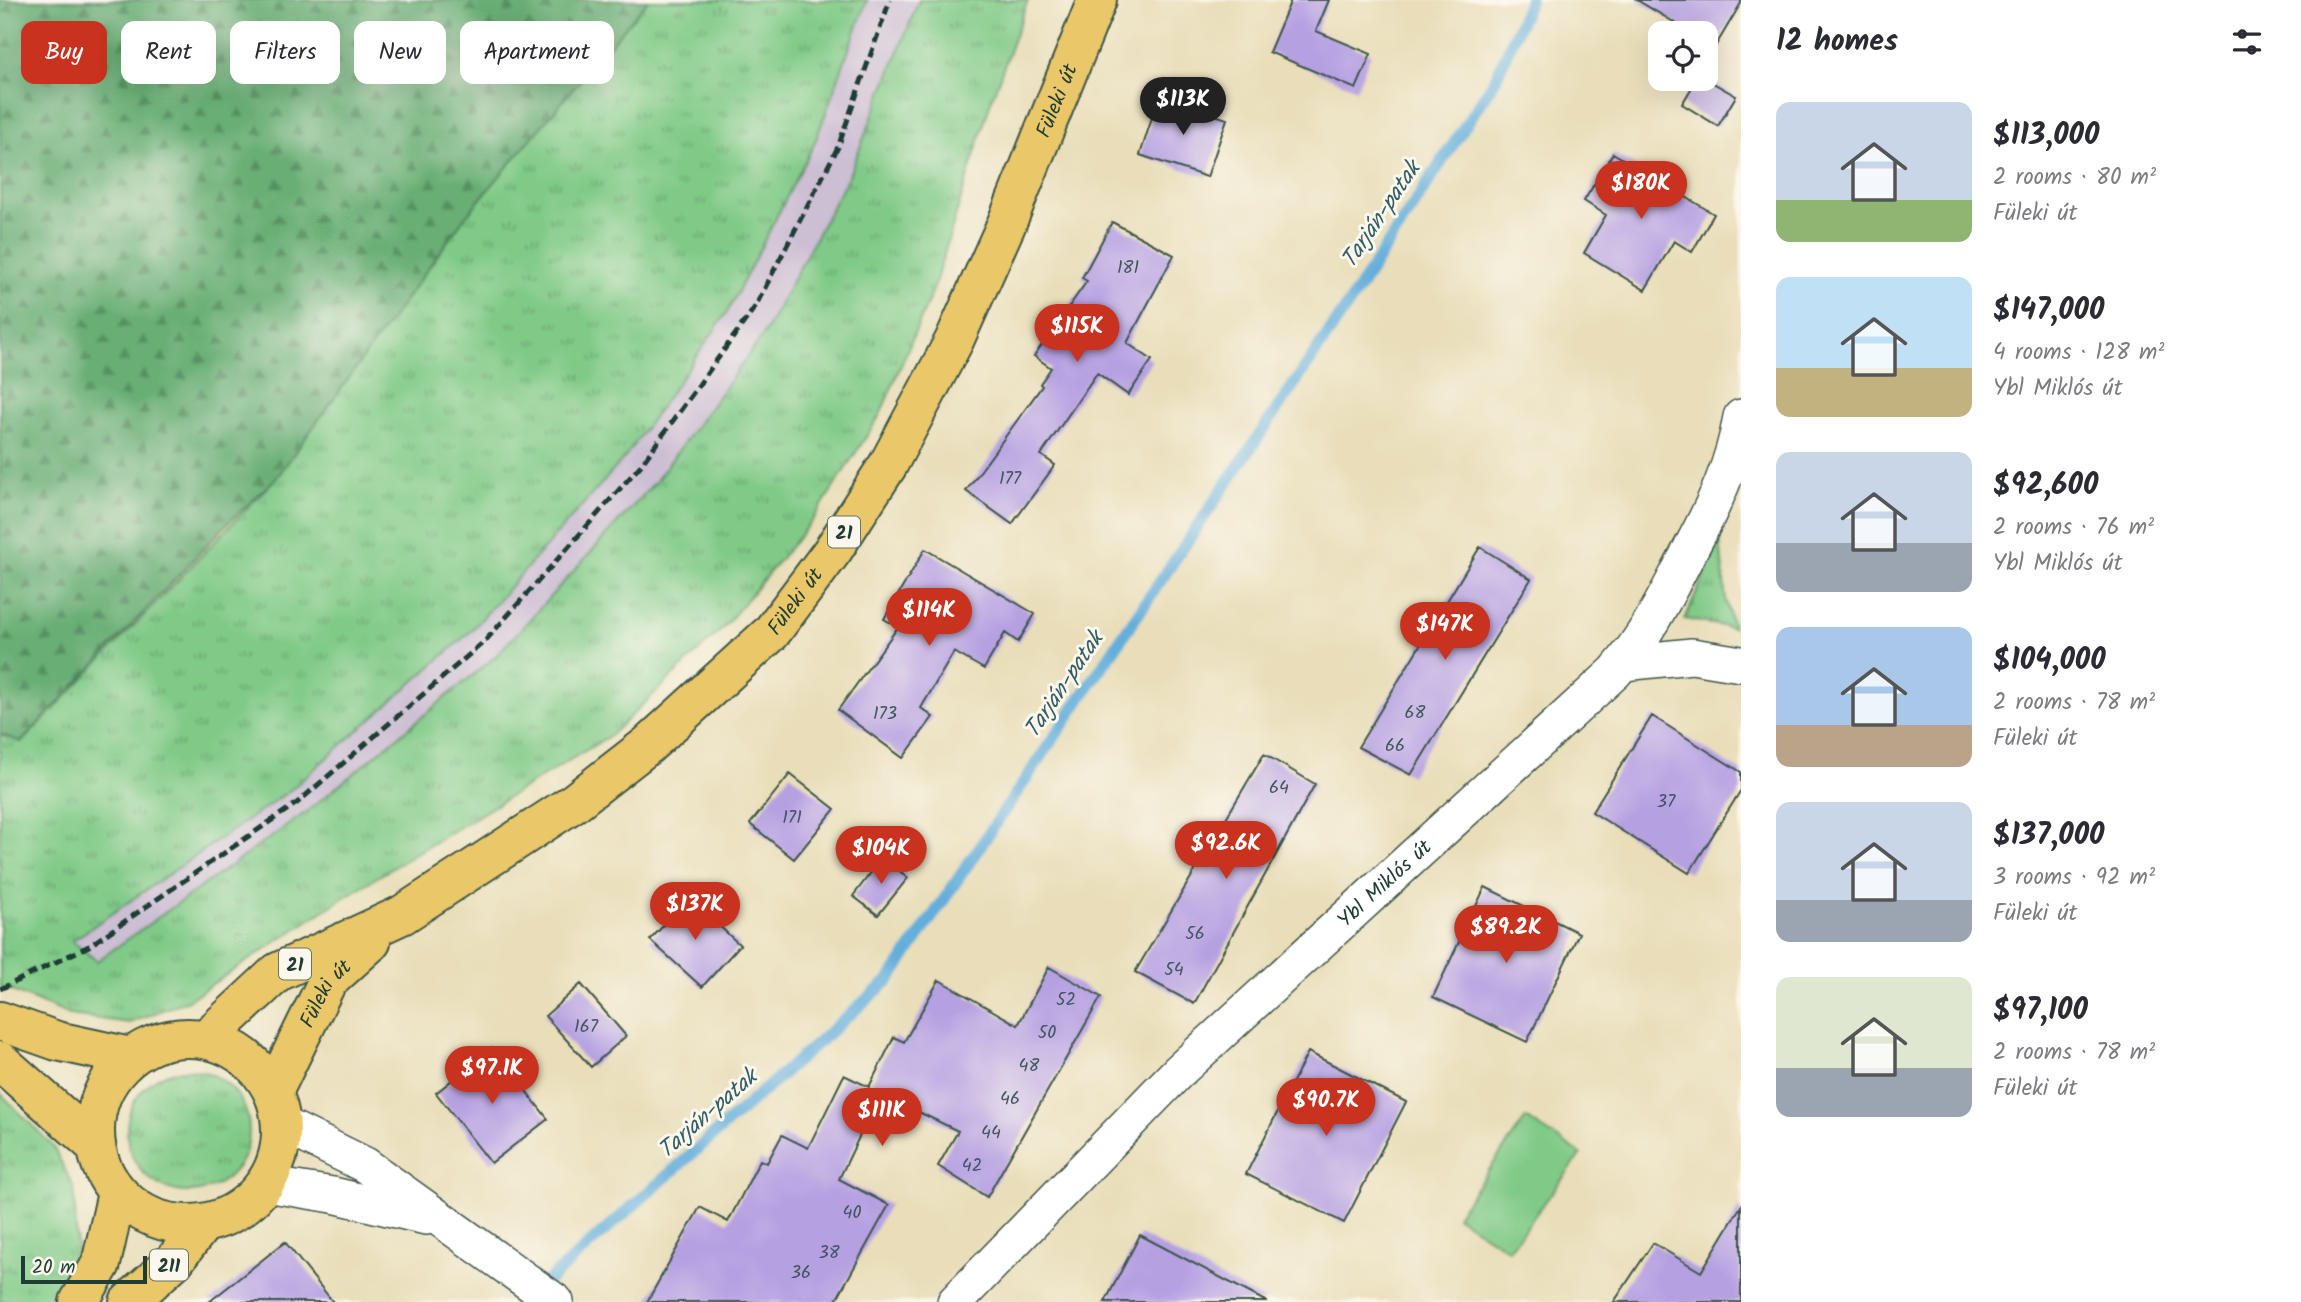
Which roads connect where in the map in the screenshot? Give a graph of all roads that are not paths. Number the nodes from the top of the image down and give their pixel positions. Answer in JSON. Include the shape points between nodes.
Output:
{"nodes":[{"id":1,"x":1097,"y":0,"type":"edge"},
{"id":2,"x":1741,"y":417,"type":"edge"},
{"id":3,"x":1623,"y":663,"type":"junction"},
{"id":4,"x":1741,"y":664,"type":"edge"},
{"id":5,"x":401,"y":915,"type":"junction"},
{"id":6,"x":0,"y":1021,"type":"edge"},
{"id":7,"x":206,"y":1039,"type":"junction"},
{"id":8,"x":131,"y":1057,"type":"junction"},
{"id":9,"x":0,"y":1061,"type":"edge"},
{"id":10,"x":277,"y":1108,"type":"junction"},
{"id":11,"x":96,"y":1145,"type":"junction"},
{"id":12,"x":265,"y":1184,"type":"junction"},
{"id":13,"x":117,"y":1193,"type":"junction"},
{"id":14,"x":439,"y":1220,"type":"junction"},
{"id":15,"x":203,"y":1223,"type":"junction"},
{"id":16,"x":79,"y":1302,"type":"edge"},
{"id":17,"x":129,"y":1302,"type":"edge"},
{"id":18,"x":556,"y":1302,"type":"edge"},
{"id":19,"x":956,"y":1302,"type":"edge"}],
"edges":[{"from":1,"to":5,"type":"main road","name":"Füleki út","number":"21","via":[[954,341],[888,465],[771,633],[649,745],[575,802]]},
{"from":2,"to":3,"type":"street","name":"Ybl Miklós út","via":[[1718,496],[1661,607]]},
{"from":3,"to":4,"type":"street","via":[[1692,656]]},
{"from":3,"to":19,"type":"street","name":"Ybl Miklós út","via":[[1178,1072]]},
{"from":5,"to":7,"type":"main road","name":"Füleki út","number":"21","via":[[278,972]]},
{"from":5,"to":10,"type":"main road","name":"Füleki út","number":"21","via":[[327,982]]},
{"from":6,"to":8,"type":"main road","via":[[57,1041]]},
{"from":7,"to":8,"type":"main road","name":"Füleki út","number":"21","via":[[166,1041]]},
{"from":7,"to":10,"type":"main road","name":"Füleki út","number":"21","via":[[246,1058],[261,1073]]},
{"from":8,"to":11,"type":"main road","name":"Füleki út","number":"21","via":[[117,1071],[98,1106]]},
{"from":9,"to":11,"type":"main road","number":"21"},
{"from":10,"to":12,"type":"main road","name":"Füleki út","number":"21","via":[[278,1156]]},
{"from":10,"to":14,"type":"street"},
{"from":11,"to":13,"type":"main road","name":"Füleki út","number":"21","via":[[103,1170]]},
{"from":12,"to":14,"type":"street"},
{"from":12,"to":15,"type":"main road","name":"Füleki út","number":"21","via":[[238,1210]]},
{"from":13,"to":15,"type":"main road","name":"Füleki út","number":"21","via":[[142,1212],[172,1223]]},
{"from":13,"to":16,"type":"main road","via":[[101,1264]]},
{"from":14,"to":18,"type":"street"},
{"from":15,"to":17,"type":"main road","number":"211","via":[[175,1260]]}]}
